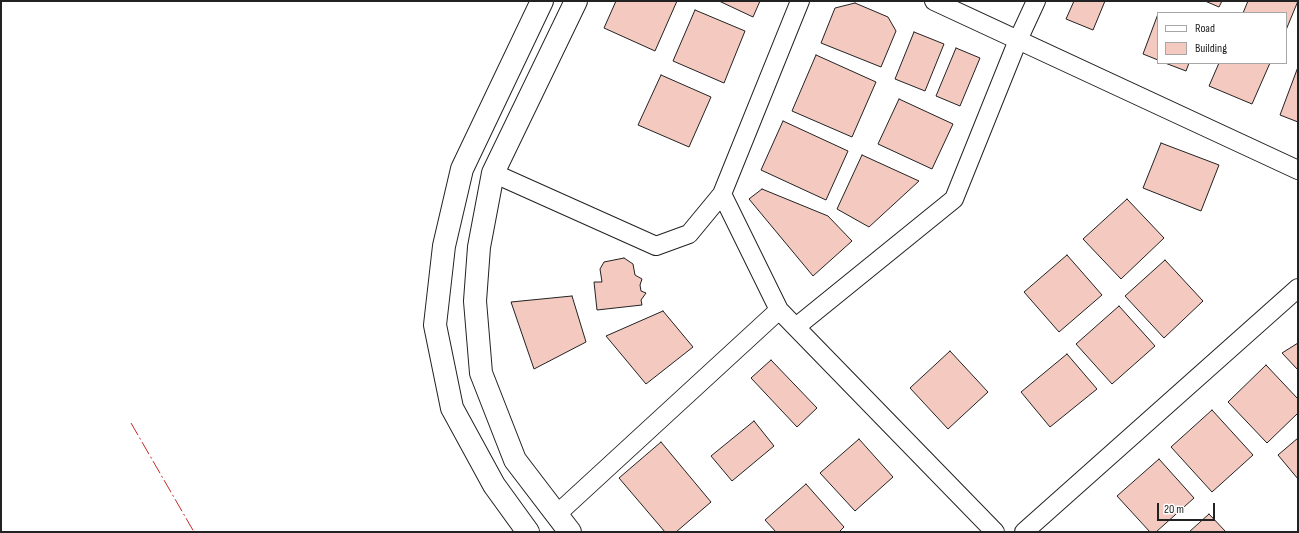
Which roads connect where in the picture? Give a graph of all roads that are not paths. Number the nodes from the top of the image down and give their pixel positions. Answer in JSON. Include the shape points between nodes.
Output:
{"nodes":[{"id":1,"x":542,"y":1,"type":"edge"},
{"id":2,"x":576,"y":1,"type":"edge"},
{"id":3,"x":800,"y":1,"type":"edge"},
{"id":4,"x":934,"y":1,"type":"edge"},
{"id":5,"x":1036,"y":1,"type":"edge"},
{"id":6,"x":1018,"y":40,"type":"junction"},
{"id":7,"x":1298,"y":170,"type":"edge"},
{"id":8,"x":493,"y":173,"type":"junction"},
{"id":9,"x":722,"y":194,"type":"junction"},
{"id":10,"x":1295,"y":294,"type":"edge"},
{"id":11,"x":779,"y":310,"type":"junction"},
{"id":12,"x":796,"y":327,"type":"junction"},
{"id":13,"x":556,"y":515,"type":"junction"},
{"id":14,"x":528,"y":532,"type":"edge"},
{"id":15,"x":570,"y":532,"type":"edge"},
{"id":16,"x":994,"y":532,"type":"edge"},
{"id":17,"x":1024,"y":532,"type":"edge"}],
"edges":[{"from":1,"to":14,"type":"main road","via":[[462,169],[444,246],[435,325],[452,408],[494,485]]},
{"from":2,"to":8,"type":"main road"},
{"from":3,"to":9,"type":"street"},
{"from":4,"to":6,"type":"street"},
{"from":5,"to":6,"type":"street"},
{"from":6,"to":7,"type":"street"},
{"from":6,"to":12,"type":"street","via":[[954,199]]},
{"from":8,"to":9,"type":"street","via":[[656,246],[689,234]]},
{"from":8,"to":13,"type":"main road","via":[[480,247],[475,301],[481,373],[515,460]]},
{"from":9,"to":11,"type":"street"},
{"from":10,"to":17,"type":"street"},
{"from":11,"to":12,"type":"street"},
{"from":11,"to":13,"type":"street"},
{"from":12,"to":16,"type":"street"},
{"from":13,"to":15,"type":"main road"}]}
